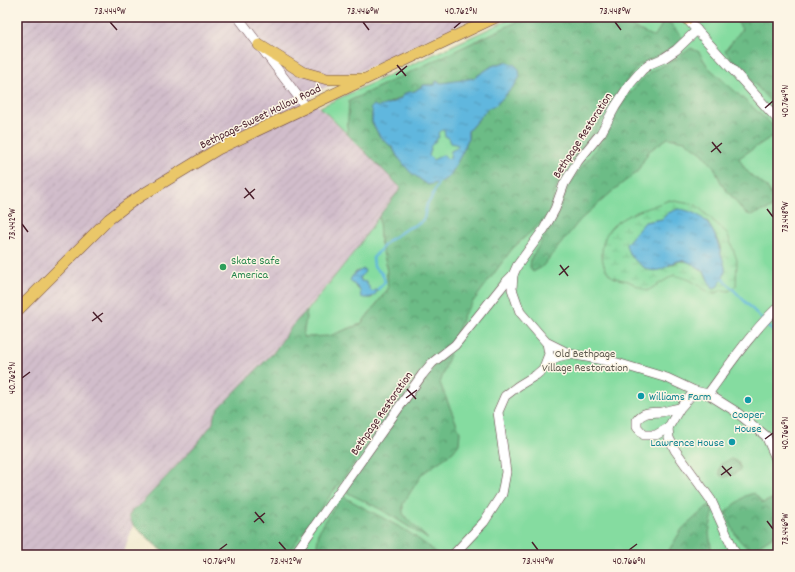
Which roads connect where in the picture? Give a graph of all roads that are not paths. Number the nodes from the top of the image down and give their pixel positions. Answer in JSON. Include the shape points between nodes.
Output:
{"nodes":[{"id":1,"x":238,"y":17,"type":"edge"},
{"id":2,"x":496,"y":17,"type":"edge"},
{"id":3,"x":685,"y":18,"type":"edge"},
{"id":4,"x":697,"y":30,"type":"junction"},
{"id":5,"x":259,"y":45,"type":"junction"},
{"id":6,"x":365,"y":79,"type":"junction"},
{"id":7,"x":306,"y":107,"type":"junction"},
{"id":8,"x":778,"y":120,"type":"edge"},
{"id":9,"x":513,"y":275,"type":"junction"},
{"id":10,"x":778,"y":307,"type":"edge"},
{"id":11,"x":17,"y":311,"type":"edge"},
{"id":12,"x":547,"y":343,"type":"junction"},
{"id":13,"x":570,"y":354,"type":"junction"},
{"id":14,"x":544,"y":367,"type":"junction"},
{"id":15,"x":695,"y":391,"type":"junction"},
{"id":16,"x":708,"y":394,"type":"junction"},
{"id":17,"x":680,"y":408,"type":"junction"},
{"id":18,"x":668,"y":428,"type":"junction"},
{"id":19,"x":778,"y":463,"type":"edge"},
{"id":20,"x":294,"y":555,"type":"edge"},
{"id":21,"x":453,"y":555,"type":"edge"},
{"id":22,"x":736,"y":555,"type":"edge"}],
"edges":[{"from":1,"to":5,"type":"street"},
{"from":2,"to":6,"type":"main road","name":"Bethpage-Sweet Hollow Road"},
{"from":3,"to":4,"type":"street"},
{"from":4,"to":8,"type":"street"},
{"from":4,"to":9,"type":"street","name":"Bethpage Restoration","via":[[676,50],[642,70],[630,84],[601,133],[574,167],[544,229]]},
{"from":5,"to":6,"type":"main road","via":[[302,72],[327,79]]},
{"from":5,"to":7,"type":"street"},
{"from":6,"to":7,"type":"main road","name":"Bethpage-Sweet Hollow Road"},
{"from":7,"to":11,"type":"main road","name":"Bethpage-Sweet Hollow Road","via":[[218,149],[132,201],[110,219]]},
{"from":9,"to":12,"type":"street","via":[[512,289],[520,312]]},
{"from":9,"to":20,"type":"street","name":"Bethpage Restoration","via":[[455,345],[432,363],[422,375]]},
{"from":10,"to":16,"type":"street","via":[[744,345]]},
{"from":12,"to":13,"type":"street"},
{"from":12,"to":14,"type":"street","via":[[548,354]]},
{"from":13,"to":14,"type":"street","via":[[557,357]]},
{"from":13,"to":15,"type":"street","via":[[614,362],[667,378]]},
{"from":14,"to":21,"type":"street","via":[[505,396],[498,412],[506,472],[502,494],[484,522]]},
{"from":15,"to":16,"type":"street"},
{"from":15,"to":17,"type":"street"},
{"from":16,"to":19,"type":"street","via":[[735,411],[766,436]]},
{"from":17,"to":18,"type":"street"},
{"from":17,"to":18,"type":"street","via":[[642,414],[636,423],[644,435],[656,435]]},
{"from":18,"to":22,"type":"street","via":[[669,438],[675,450],[711,500]]}]}
